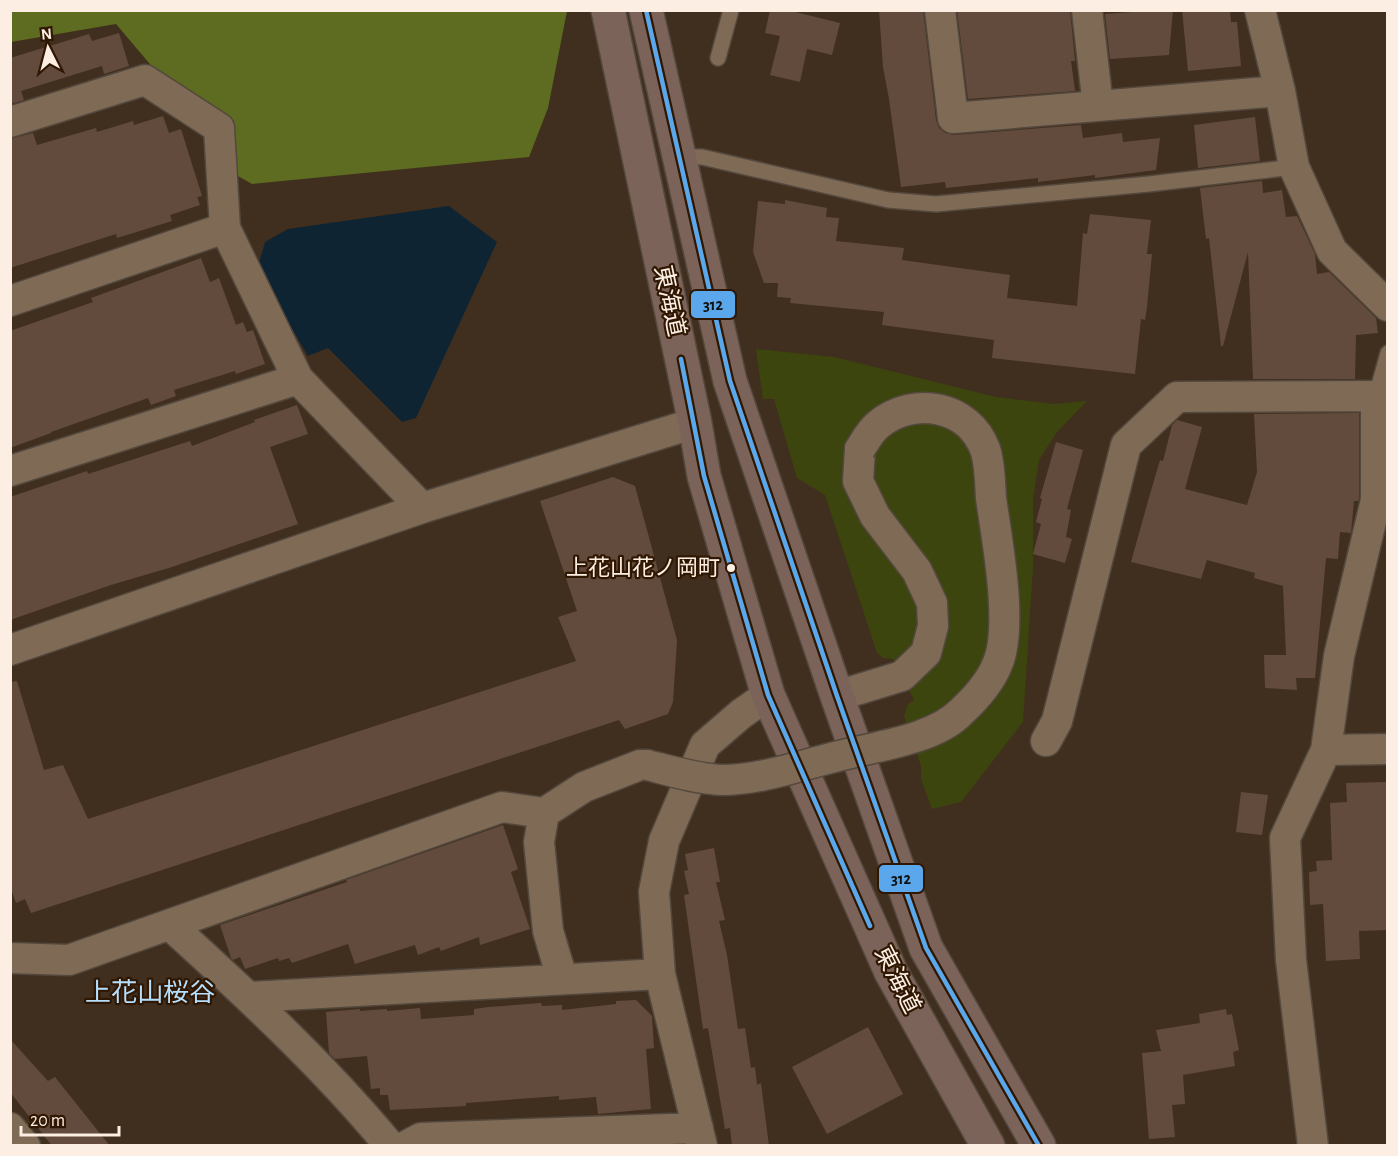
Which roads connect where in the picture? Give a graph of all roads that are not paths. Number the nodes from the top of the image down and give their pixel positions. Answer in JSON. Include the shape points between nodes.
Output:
{"nodes":[{"id":1,"x":608,"y":10,"type":"edge"},
{"id":2,"x":646,"y":10,"type":"edge"},
{"id":3,"x":731,"y":10,"type":"edge"},
{"id":4,"x":940,"y":10,"type":"edge"},
{"id":5,"x":1087,"y":10,"type":"edge"},
{"id":6,"x":1260,"y":10,"type":"edge"},
{"id":7,"x":718,"y":58,"type":"dead end"},
{"id":8,"x":1280,"y":91,"type":"junction"},
{"id":9,"x":1098,"y":106,"type":"junction"},
{"id":10,"x":10,"y":122,"type":"edge"},
{"id":11,"x":679,"y":157,"type":"junction"},
{"id":12,"x":1294,"y":167,"type":"junction"},
{"id":13,"x":225,"y":228,"type":"junction"},
{"id":14,"x":10,"y":301,"type":"edge"},
{"id":15,"x":1388,"y":306,"type":"edge"},
{"id":16,"x":1388,"y":353,"type":"edge"},
{"id":17,"x":298,"y":379,"type":"junction"},
{"id":18,"x":1376,"y":396,"type":"junction"},
{"id":19,"x":695,"y":423,"type":"junction"},
{"id":20,"x":1382,"y":441,"type":"edge"},
{"id":21,"x":10,"y":471,"type":"edge"},
{"id":22,"x":422,"y":508,"type":"junction"},
{"id":23,"x":10,"y":650,"type":"edge"},
{"id":24,"x":768,"y":695,"type":"junction"},
{"id":25,"x":837,"y":696,"type":"junction"},
{"id":26,"x":1046,"y":741,"type":"dead end"},
{"id":27,"x":1388,"y":749,"type":"edge"},
{"id":28,"x":1326,"y":750,"type":"junction"},
{"id":29,"x":544,"y":813,"type":"junction"},
{"id":30,"x":170,"y":925,"type":"junction"},
{"id":31,"x":10,"y":958,"type":"edge"},
{"id":32,"x":660,"y":974,"type":"junction"},
{"id":33,"x":561,"y":978,"type":"junction"},
{"id":34,"x":249,"y":997,"type":"junction"},
{"id":35,"x":10,"y":1128,"type":"edge"},
{"id":36,"x":700,"y":1137,"type":"edge"},
{"id":37,"x":25,"y":1146,"type":"edge"},
{"id":38,"x":390,"y":1146,"type":"edge"},
{"id":39,"x":406,"y":1146,"type":"edge"},
{"id":40,"x":988,"y":1146,"type":"edge"},
{"id":41,"x":1039,"y":1146,"type":"edge"},
{"id":42,"x":1313,"y":1146,"type":"edge"}],
"edges":[{"from":1,"to":19,"type":"highway","name":"東海道"},
{"from":2,"to":11,"type":"highway","name":"東海道"},
{"from":3,"to":7,"type":"lane"},
{"from":4,"to":9,"type":"street","via":[[953,118]]},
{"from":5,"to":9,"type":"street"},
{"from":6,"to":8,"type":"street"},
{"from":8,"to":9,"type":"street"},
{"from":8,"to":12,"type":"street"},
{"from":10,"to":13,"type":"street","via":[[145,80],[219,128]]},
{"from":11,"to":12,"type":"lane","via":[[702,157],[888,200],[936,204]]},
{"from":11,"to":25,"type":"highway","name":"東海道","via":[[730,381]]},
{"from":12,"to":15,"type":"street","via":[[1332,251]]},
{"from":13,"to":14,"type":"street"},
{"from":13,"to":17,"type":"street"},
{"from":16,"to":18,"type":"lane"},
{"from":17,"to":21,"type":"street"},
{"from":17,"to":22,"type":"street"},
{"from":18,"to":20,"type":"street"},
{"from":18,"to":26,"type":"street","via":[[1177,397],[1126,445],[1057,721]]},
{"from":19,"to":22,"type":"street"},
{"from":19,"to":24,"type":"highway","name":"東海道","via":[[704,476]]},
{"from":20,"to":28,"type":"street","via":[[1376,500],[1340,656]]},
{"from":22,"to":23,"type":"street"},
{"from":24,"to":32,"type":"street","via":[[705,745],[664,841],[654,892]]},
{"from":24,"to":40,"type":"highway","name":"東海道","via":[[891,972]]},
{"from":25,"to":29,"type":"street","bridge":true,"via":[[902,676],[926,653],[933,626],[932,603],[916,571],[875,516],[858,481],[860,449],[878,424],[904,410],[930,407],[952,414],[973,428],[985,450],[1003,590],[1004,637],[997,665],[960,714],[934,730],[905,740],[760,775],[722,780],[640,765],[584,787]]},
{"from":25,"to":41,"type":"highway","name":"東海道","via":[[926,948]]},
{"from":27,"to":28,"type":"street"},
{"from":28,"to":42,"type":"street","via":[[1285,838],[1291,960]]},
{"from":29,"to":30,"type":"street","via":[[502,807]]},
{"from":29,"to":33,"type":"street","via":[[539,842],[548,931]]},
{"from":30,"to":31,"type":"street","via":[[69,960]]},
{"from":30,"to":34,"type":"street"},
{"from":32,"to":33,"type":"street"},
{"from":32,"to":36,"type":"street"},
{"from":33,"to":34,"type":"street"},
{"from":34,"to":38,"type":"street","via":[[350,1097]]},
{"from":35,"to":37,"type":"street"},
{"from":36,"to":39,"type":"street","via":[[422,1138]]}]}
